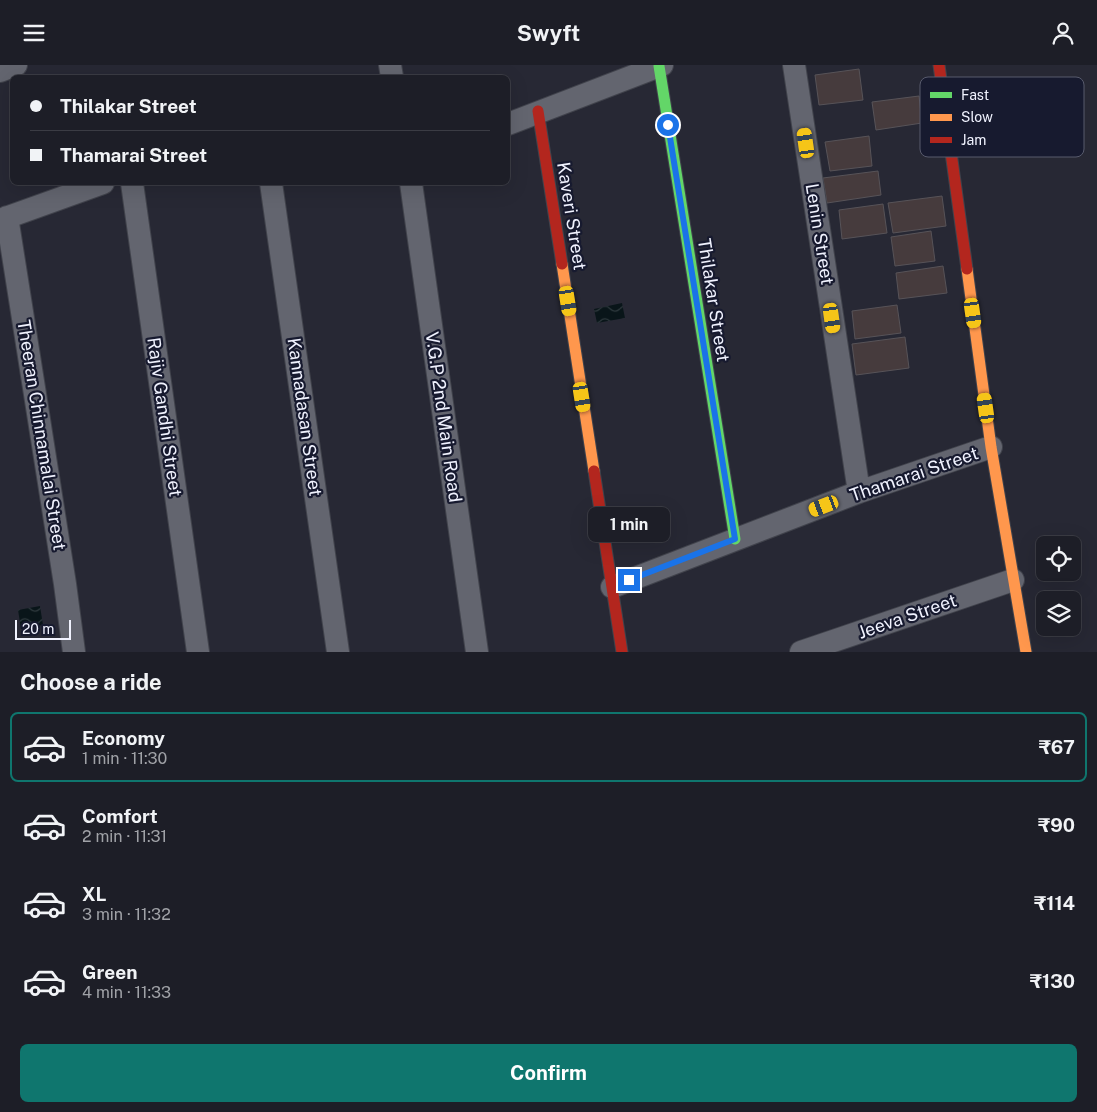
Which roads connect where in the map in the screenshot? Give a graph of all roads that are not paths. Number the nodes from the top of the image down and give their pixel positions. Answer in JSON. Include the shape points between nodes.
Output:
{"nodes":[{"id":1,"x":16,"y":65,"type":"edge"},
{"id":2,"x":794,"y":65,"type":"edge"},
{"id":3,"x":661,"y":66,"type":"edge"},
{"id":4,"x":0,"y":71,"type":"edge"},
{"id":5,"x":538,"y":111,"type":"junction"},
{"id":6,"x":510,"y":123,"type":"edge"},
{"id":7,"x":952,"y":157,"type":"edge"},
{"id":8,"x":98,"y":185,"type":"edge"},
{"id":9,"x":132,"y":185,"type":"edge"},
{"id":10,"x":271,"y":185,"type":"edge"},
{"id":11,"x":411,"y":185,"type":"edge"},
{"id":12,"x":4,"y":219,"type":"edge"},
{"id":13,"x":991,"y":447,"type":"junction"},
{"id":14,"x":859,"y":492,"type":"junction"},
{"id":15,"x":735,"y":539,"type":"junction"},
{"id":16,"x":1013,"y":579,"type":"junction"},
{"id":17,"x":612,"y":587,"type":"junction"},
{"id":18,"x":74,"y":652,"type":"edge"},
{"id":19,"x":198,"y":652,"type":"edge"},
{"id":20,"x":338,"y":652,"type":"edge"},
{"id":21,"x":477,"y":652,"type":"edge"},
{"id":22,"x":622,"y":652,"type":"edge"},
{"id":23,"x":801,"y":652,"type":"edge"},
{"id":24,"x":1026,"y":652,"type":"edge"}],
"edges":[{"from":1,"to":4,"type":"street"},
{"from":2,"to":14,"type":"street","name":"Lenin Street"},
{"from":3,"to":5,"type":"street"},
{"from":3,"to":15,"type":"street","name":"Thilakar Street"},
{"from":5,"to":6,"type":"street"},
{"from":5,"to":17,"type":"street","name":"Kaveri Street"},
{"from":7,"to":13,"type":"street"},
{"from":8,"to":12,"type":"street"},
{"from":9,"to":19,"type":"street","name":"Rajiv Gandhi Street"},
{"from":10,"to":20,"type":"street","name":"Kannadasan Street"},
{"from":11,"to":21,"type":"street","name":"V.G.P 2nd Main Road"},
{"from":12,"to":18,"type":"street","name":"Theeran Chinnamalai Street","via":[[66,584]]},
{"from":13,"to":14,"type":"street","name":"Thamarai Street"},
{"from":13,"to":16,"type":"street"},
{"from":14,"to":15,"type":"street","name":"Thamarai Street"},
{"from":15,"to":17,"type":"street","name":"Thamarai Street"},
{"from":16,"to":23,"type":"street","name":"Jeeva Street"},
{"from":16,"to":24,"type":"street"},
{"from":17,"to":22,"type":"street","name":"Kaveri Street"}]}
